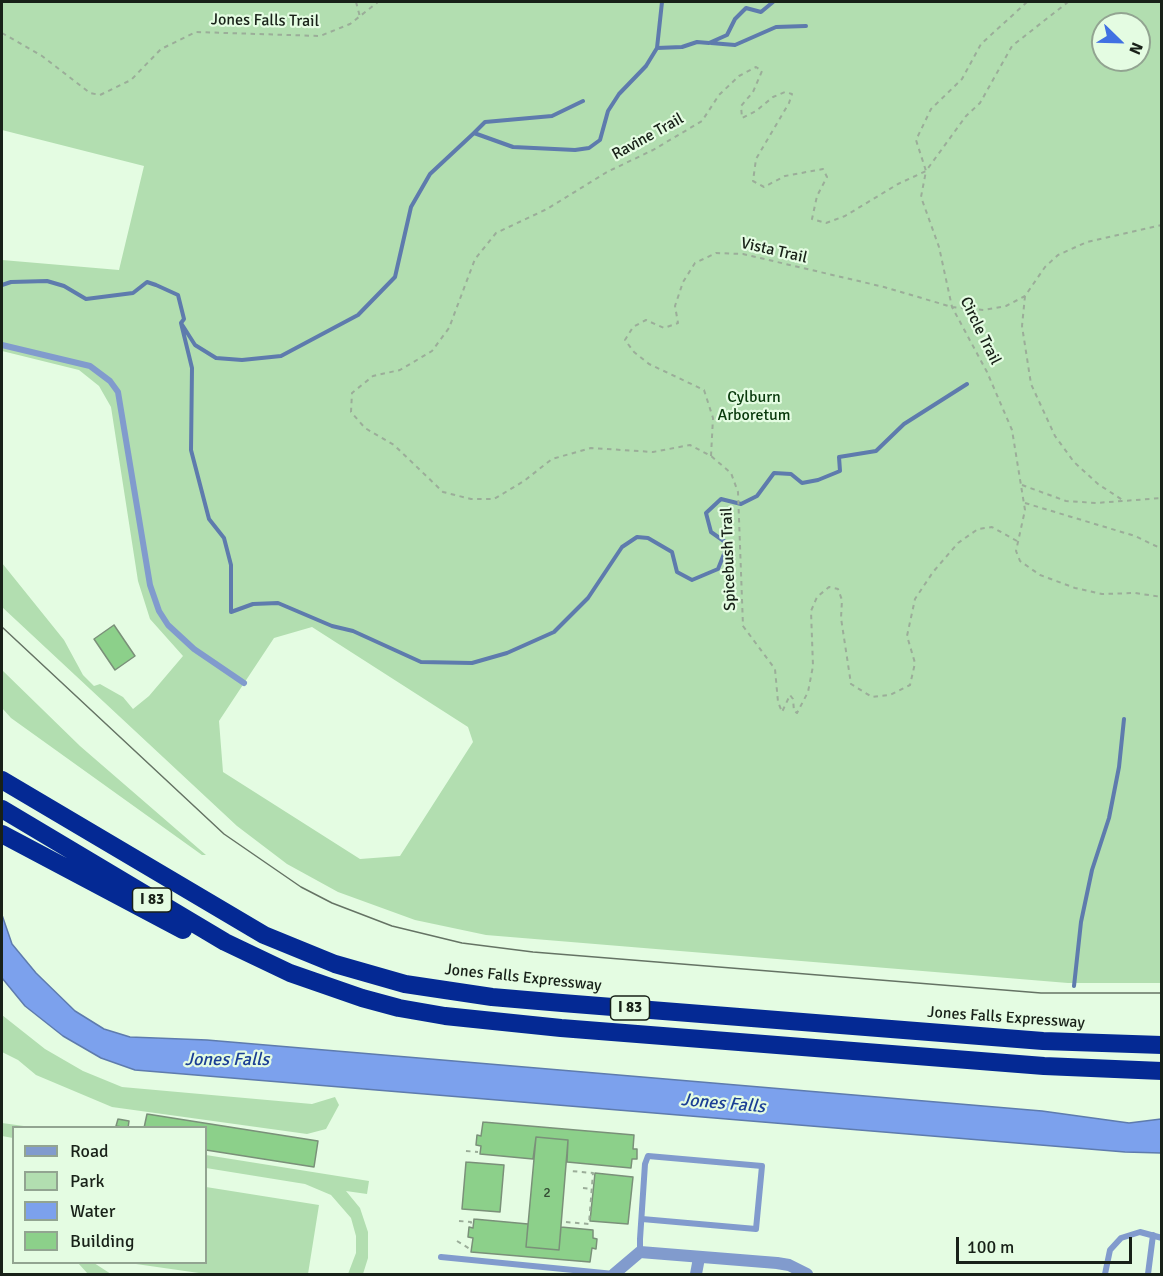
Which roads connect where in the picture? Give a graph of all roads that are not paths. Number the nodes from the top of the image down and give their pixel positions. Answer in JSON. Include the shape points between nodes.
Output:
{"nodes":[{"id":1,"x":2,"y":345,"type":"edge"},
{"id":2,"x":244,"y":683,"type":"dead end"},
{"id":3,"x":2,"y":765,"type":"edge"},
{"id":4,"x":2,"y":780,"type":"edge"},
{"id":5,"x":2,"y":809,"type":"edge"},
{"id":6,"x":4,"y":835,"type":"edge"},
{"id":7,"x":128,"y":856,"type":"junction"},
{"id":8,"x":290,"y":973,"type":"junction"},
{"id":9,"x":1161,"y":1045,"type":"edge"},
{"id":10,"x":1161,"y":1071,"type":"edge"},
{"id":11,"x":642,"y":1219,"type":"junction"},
{"id":12,"x":1153,"y":1235,"type":"junction"},
{"id":13,"x":1161,"y":1238,"type":"edge"},
{"id":14,"x":640,"y":1252,"type":"junction"},
{"id":15,"x":441,"y":1257,"type":"dead end"},
{"id":16,"x":699,"y":1258,"type":"junction"},
{"id":17,"x":614,"y":1274,"type":"edge"},
{"id":18,"x":696,"y":1275,"type":"edge"},
{"id":19,"x":807,"y":1275,"type":"edge"},
{"id":20,"x":1105,"y":1275,"type":"edge"},
{"id":21,"x":1148,"y":1275,"type":"edge"}],
"edges":[{"from":1,"to":2,"type":"lane","via":[[90,366],[101,372],[118,392],[150,585],[159,611],[194,649]]},
{"from":3,"to":7,"type":"highway"},
{"from":4,"to":7,"type":"highway","name":"Jones Falls Expressway","number":"I 83"},
{"from":5,"to":8,"type":"highway","number":"I 83","via":[[215,936]]},
{"from":6,"to":8,"type":"highway","via":[[222,949]]},
{"from":7,"to":9,"type":"highway","name":"Jones Falls Expressway","number":"I 83","via":[[236,920],[300,951],[370,975],[437,989],[504,998],[1031,1040]]},
{"from":8,"to":10,"type":"highway","number":"I 83","via":[[399,1008],[492,1022],[1044,1066]]},
{"from":11,"to":11,"type":"lane","via":[[756,1229],[762,1166],[648,1156]]},
{"from":11,"to":14,"type":"lane"},
{"from":12,"to":13,"type":"lane"},
{"from":12,"to":20,"type":"lane","via":[[1133,1233],[1115,1243],[1106,1258]]},
{"from":12,"to":21,"type":"lane"},
{"from":14,"to":16,"type":"street"},
{"from":14,"to":17,"type":"street"},
{"from":15,"to":17,"type":"lane"},
{"from":16,"to":18,"type":"street"},
{"from":16,"to":19,"type":"street","via":[[777,1263]]}]}
